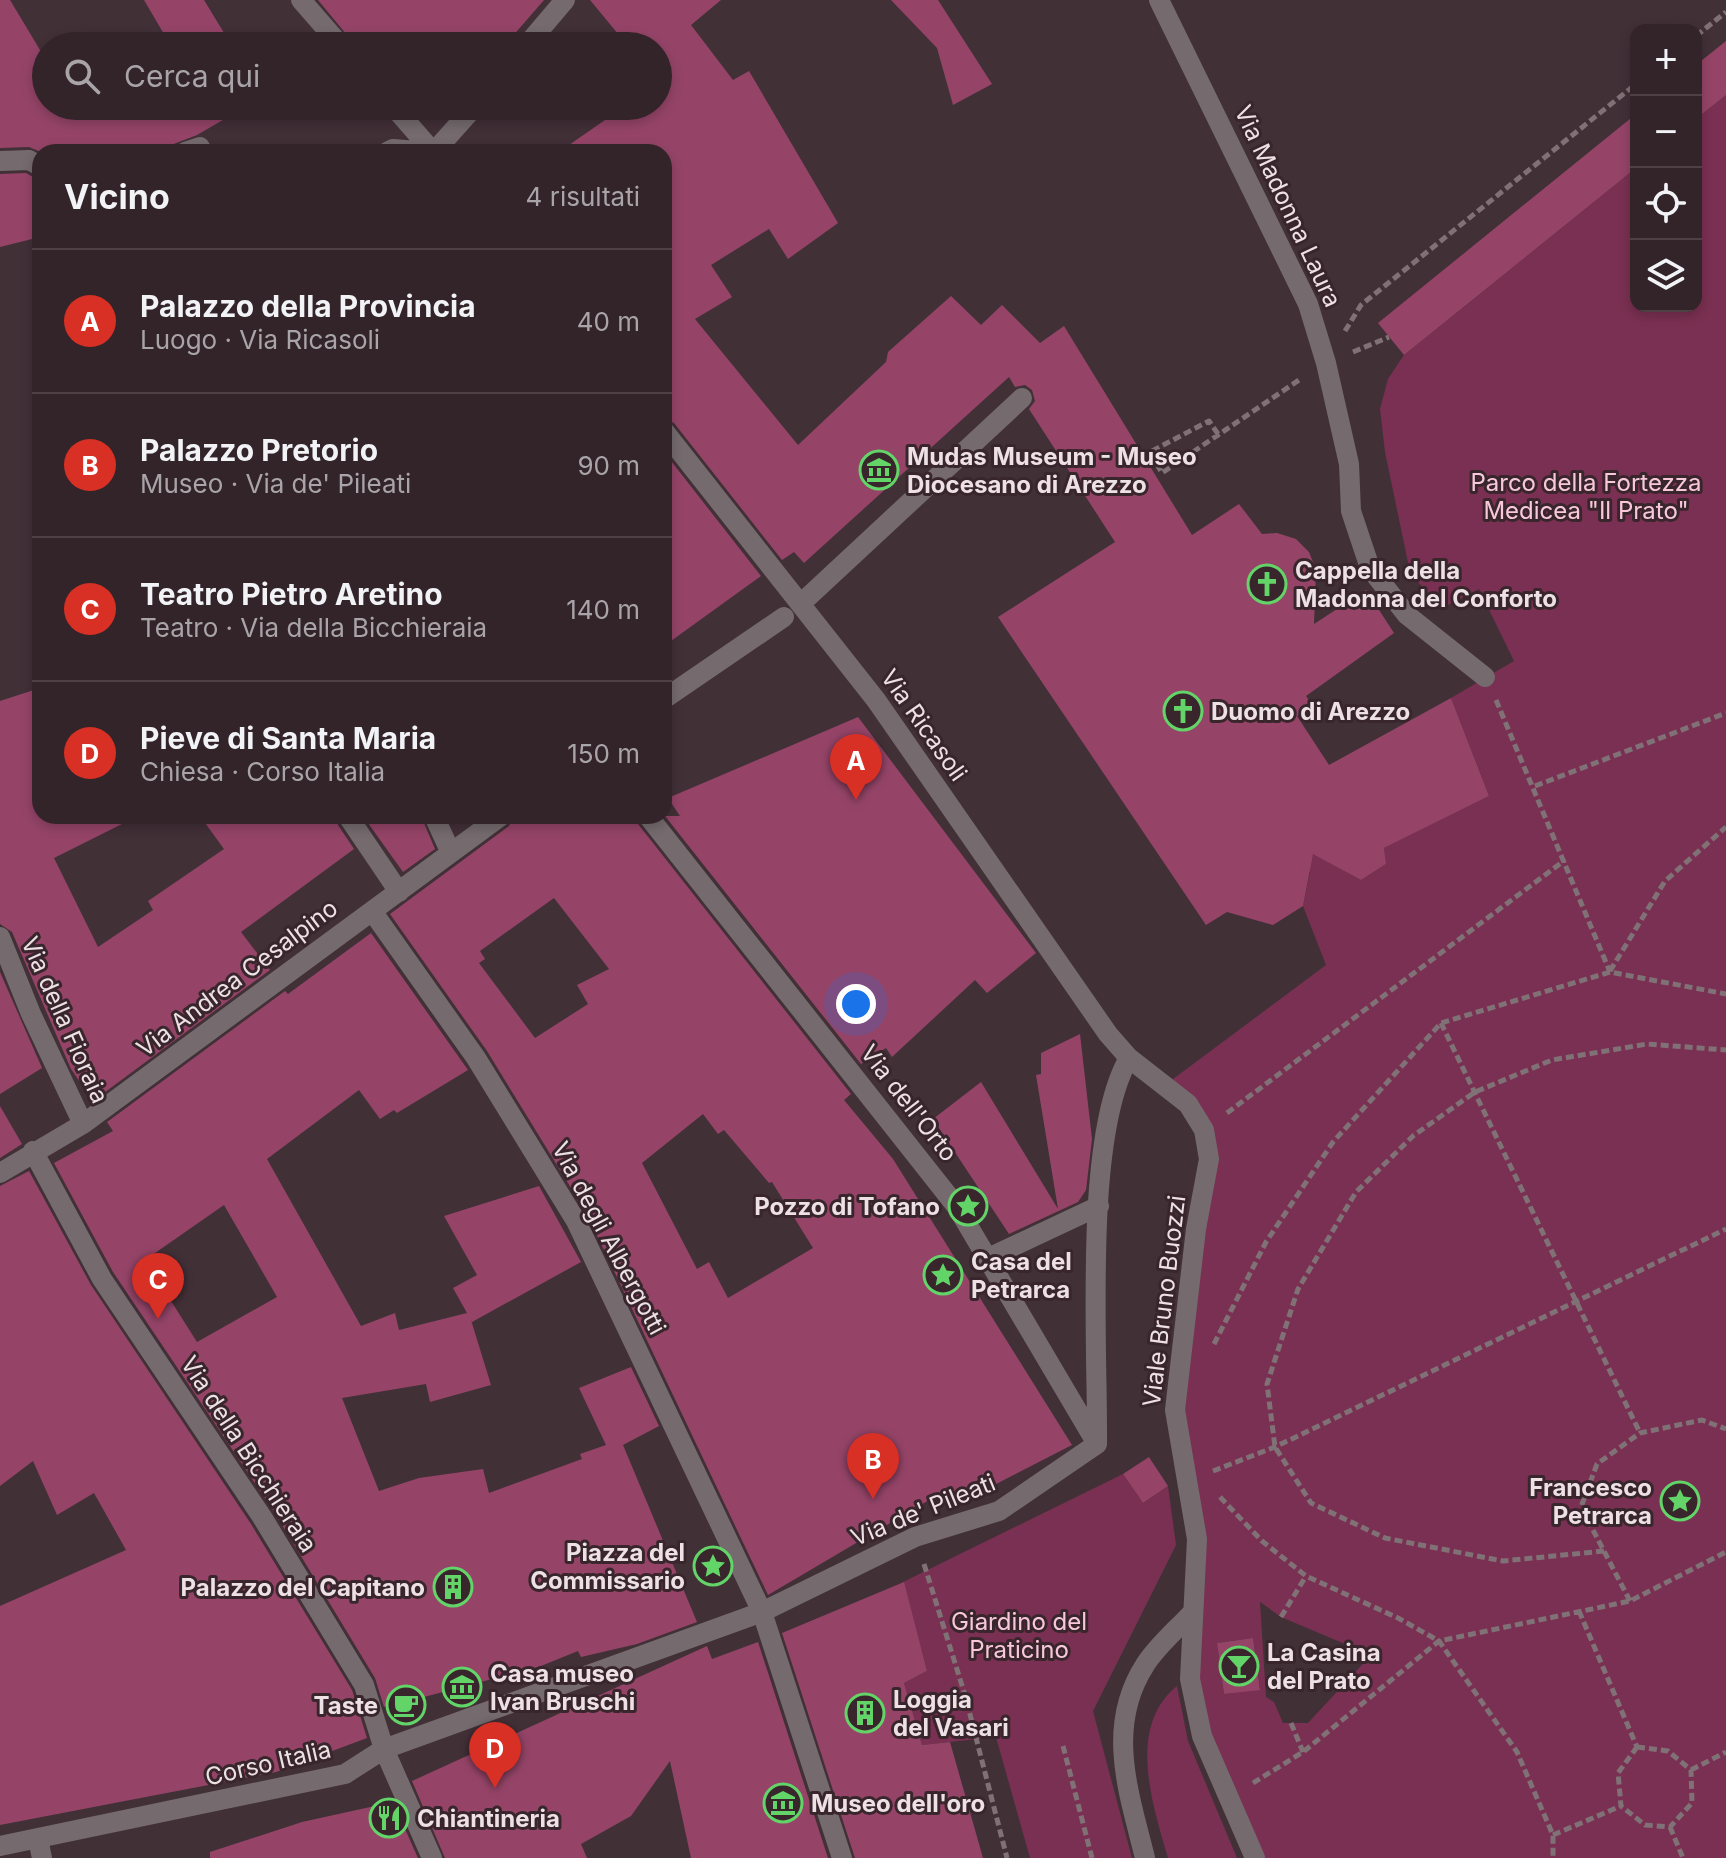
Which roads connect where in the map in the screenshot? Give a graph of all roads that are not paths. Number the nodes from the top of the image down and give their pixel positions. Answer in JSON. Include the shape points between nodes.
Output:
{"nodes":[{"id":1,"x":301,"y":0,"type":"edge"},
{"id":2,"x":565,"y":0,"type":"edge"},
{"id":3,"x":1159,"y":0,"type":"edge"},
{"id":4,"x":329,"y":32,"type":"edge"},
{"id":5,"x":538,"y":32,"type":"edge"},
{"id":6,"x":405,"y":120,"type":"edge"},
{"id":7,"x":462,"y":120,"type":"edge"},
{"id":8,"x":424,"y":144,"type":"edge"},
{"id":9,"x":439,"y":144,"type":"edge"},
{"id":10,"x":0,"y":161,"type":"edge"},
{"id":11,"x":32,"y":162,"type":"edge"},
{"id":12,"x":1022,"y":398,"type":"dead end"},
{"id":13,"x":672,"y":441,"type":"edge"},
{"id":14,"x":808,"y":597,"type":"dead end"},
{"id":15,"x":784,"y":617,"type":"dead end"},
{"id":16,"x":1485,"y":677,"type":"road end"},
{"id":17,"x":672,"y":694,"type":"edge"},
{"id":18,"x":353,"y":824,"type":"edge"},
{"id":19,"x":438,"y":824,"type":"edge"},
{"id":20,"x":490,"y":824,"type":"edge"},
{"id":21,"x":654,"y":824,"type":"edge"},
{"id":22,"x":451,"y":853,"type":"junction"},
{"id":23,"x":399,"y":892,"type":"junction"},
{"id":24,"x":372,"y":911,"type":"junction"},
{"id":25,"x":0,"y":937,"type":"edge"},
{"id":26,"x":1129,"y":1058,"type":"junction"},
{"id":27,"x":83,"y":1124,"type":"junction"},
{"id":28,"x":33,"y":1151,"type":"junction"},
{"id":29,"x":0,"y":1173,"type":"edge"},
{"id":30,"x":1099,"y":1206,"type":"junction"},
{"id":31,"x":986,"y":1259,"type":"junction"},
{"id":32,"x":1097,"y":1444,"type":"junction"},
{"id":33,"x":762,"y":1612,"type":"junction"},
{"id":34,"x":1191,"y":1614,"type":"junction"},
{"id":35,"x":384,"y":1749,"type":"junction"},
{"id":36,"x":0,"y":1846,"type":"edge"},
{"id":37,"x":40,"y":1849,"type":"edge"},
{"id":38,"x":432,"y":1858,"type":"edge"},
{"id":39,"x":842,"y":1858,"type":"edge"},
{"id":40,"x":1145,"y":1858,"type":"edge"},
{"id":41,"x":1255,"y":1858,"type":"edge"}],
"edges":[{"from":1,"to":4,"type":"street"},
{"from":2,"to":5,"type":"street"},
{"from":3,"to":16,"type":"street","name":"Via Madonna Laura","via":[[1308,304],[1349,464],[1351,511],[1370,568],[1407,615]]},
{"from":6,"to":8,"type":"street"},
{"from":7,"to":9,"type":"street"},
{"from":10,"to":11,"type":"street"},
{"from":12,"to":14,"type":"street"},
{"from":13,"to":26,"type":"street","name":"Via Ricasoli","via":[[876,700]]},
{"from":15,"to":17,"type":"street"},
{"from":18,"to":23,"type":"street"},
{"from":19,"to":22,"type":"street"},
{"from":20,"to":22,"type":"street","name":"Via Andrea Cesalpino"},
{"from":21,"to":31,"type":"street","name":"Via dell'Orto","via":[[957,1207]]},
{"from":22,"to":23,"type":"street","name":"Via Andrea Cesalpino"},
{"from":23,"to":24,"type":"street","name":"Via Andrea Cesalpino"},
{"from":24,"to":27,"type":"street","name":"Via Andrea Cesalpino"},
{"from":24,"to":33,"type":"street","name":"Via degli Albergotti","via":[[476,1058],[576,1221]]},
{"from":25,"to":27,"type":"street","name":"Via della Fioraia"},
{"from":26,"to":30,"type":"street","via":[[1115,1082]]},
{"from":26,"to":34,"type":"street","name":"Viale Bruno Buozzi","via":[[1188,1104],[1204,1130],[1209,1159],[1175,1410],[1197,1539]]},
{"from":27,"to":28,"type":"street","name":"Via Andrea Cesalpino"},
{"from":28,"to":29,"type":"street","name":"Via Andrea Cesalpino"},
{"from":28,"to":35,"type":"street","name":"Via della Bicchieraia","via":[[102,1279],[262,1517],[364,1685]]},
{"from":30,"to":31,"type":"street"},
{"from":30,"to":32,"type":"street"},
{"from":31,"to":32,"type":"street","name":"Via dell'Orto"},
{"from":32,"to":33,"type":"street","name":"Via de' Pileati","via":[[999,1511],[915,1537]]},
{"from":33,"to":35,"type":"street","name":"Corso Italia"},
{"from":33,"to":39,"type":"street","name":"Via degli Albergotti"},
{"from":34,"to":40,"type":"street","via":[[1145,1665],[1123,1716],[1122,1769]]},
{"from":34,"to":41,"type":"street","name":"Viale Bruno Buozzi","via":[[1190,1679],[1202,1736]]},
{"from":35,"to":37,"type":"street","name":"Corso Italia","via":[[345,1774]]},
{"from":35,"to":38,"type":"street","name":"Via della Bicchieraia"},
{"from":36,"to":37,"type":"street","name":"Corso Italia"}]}
